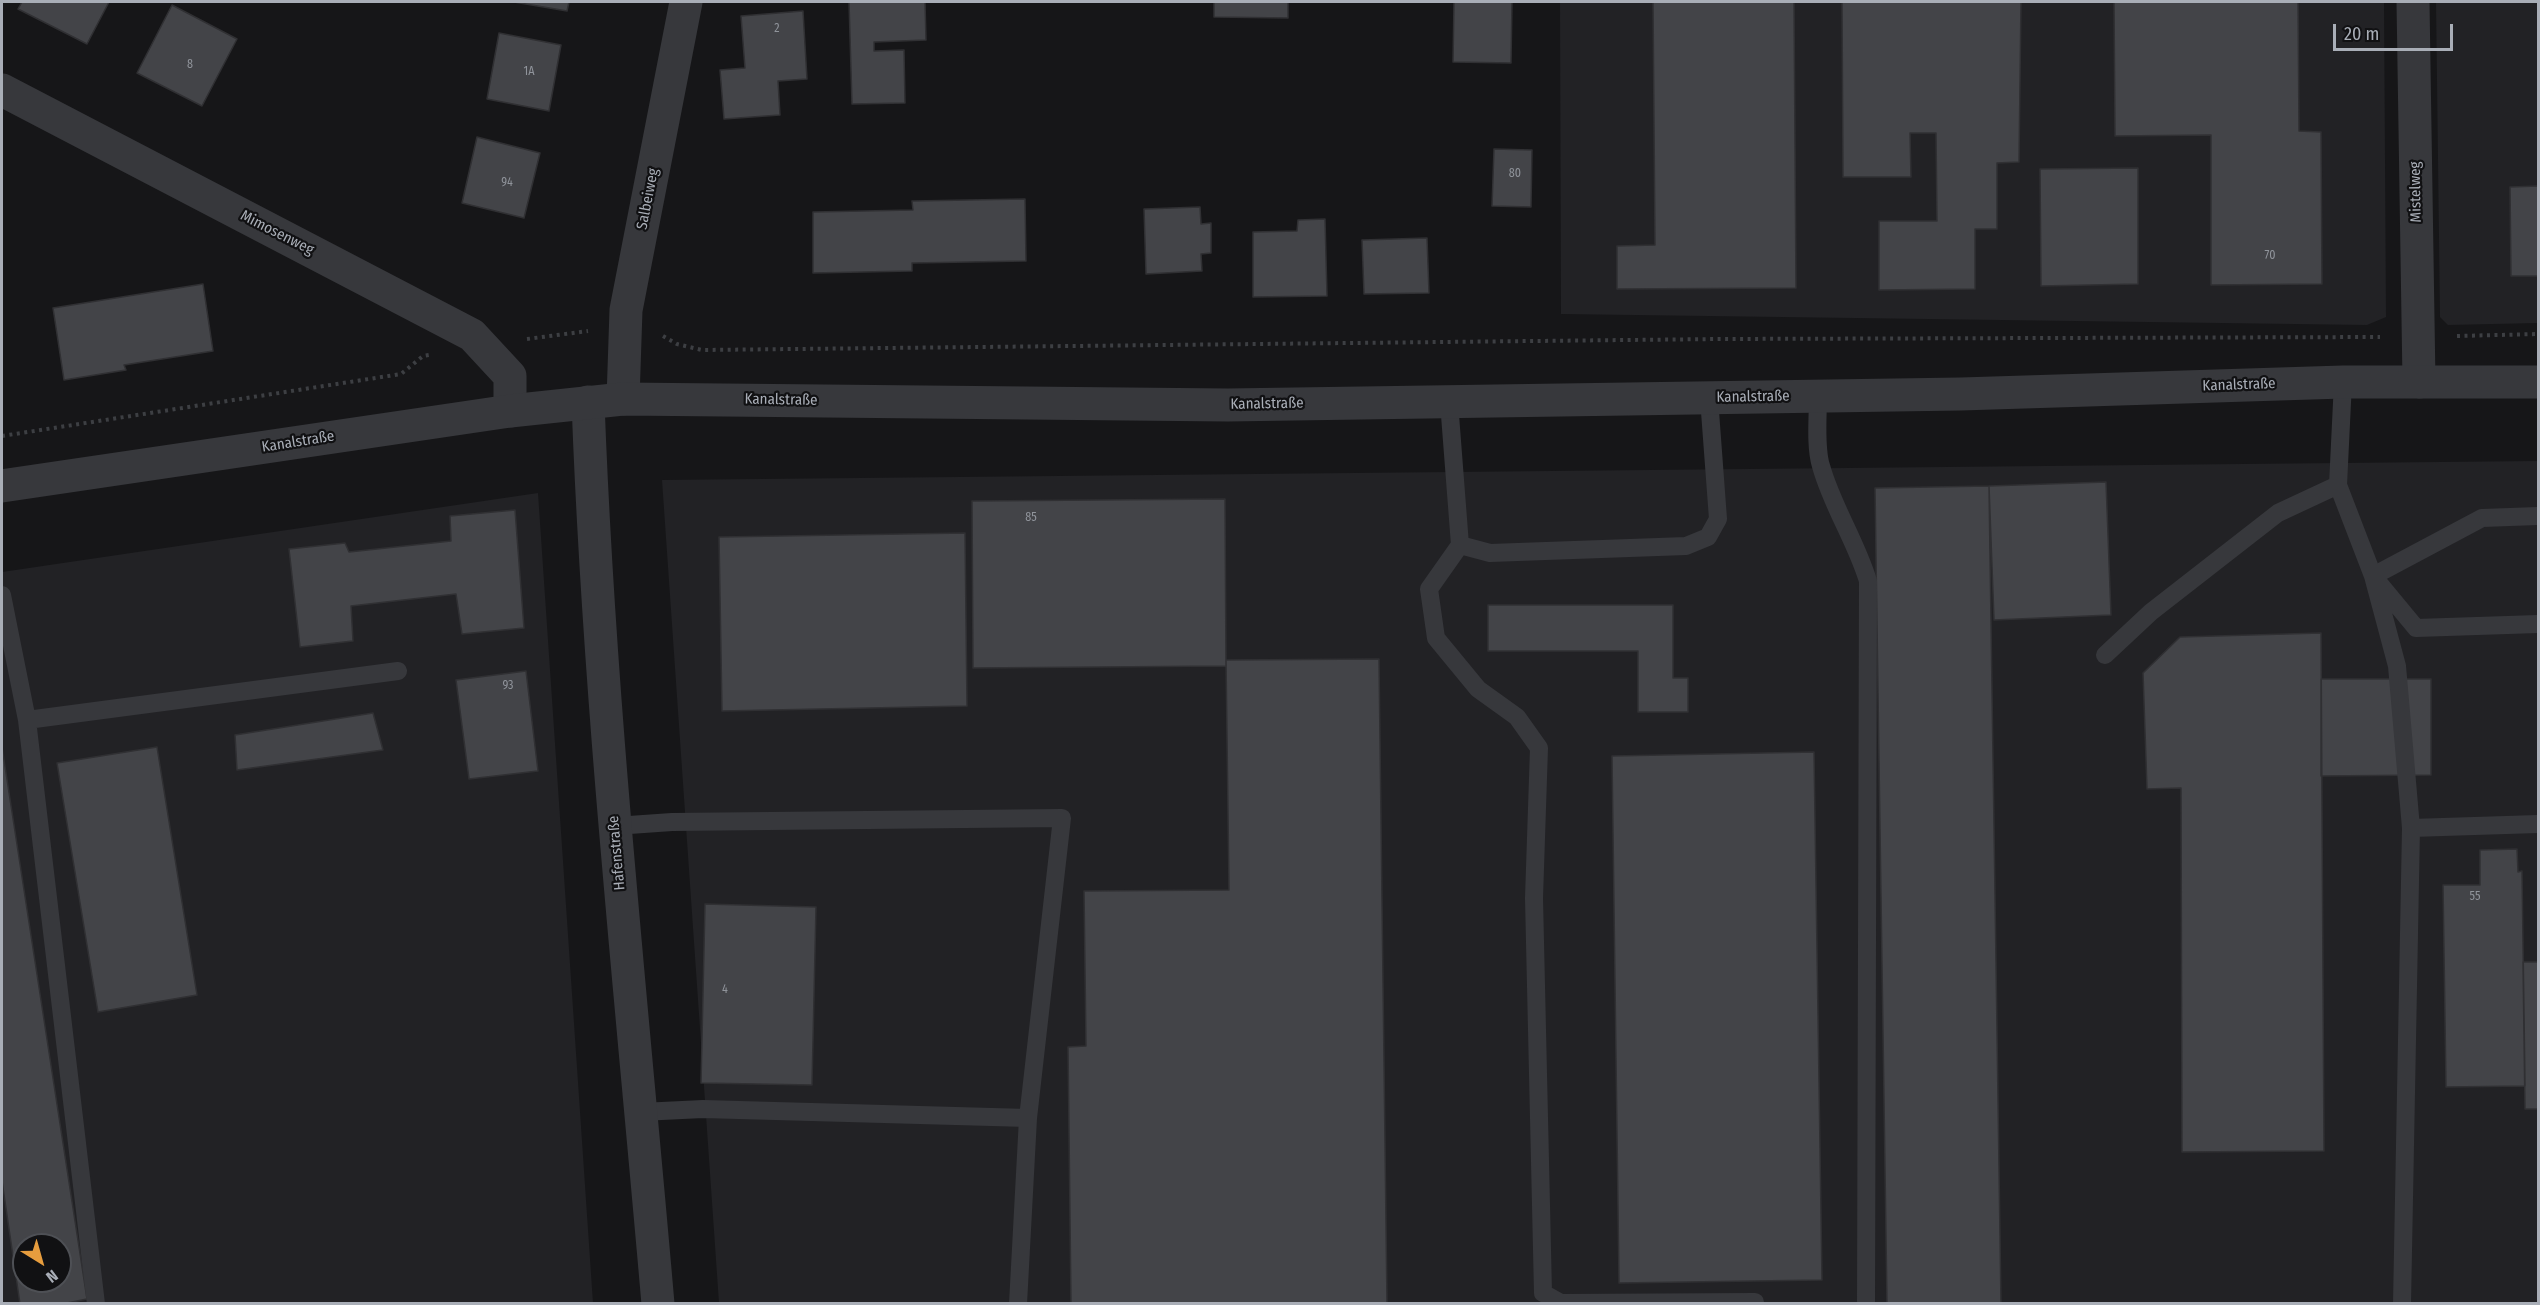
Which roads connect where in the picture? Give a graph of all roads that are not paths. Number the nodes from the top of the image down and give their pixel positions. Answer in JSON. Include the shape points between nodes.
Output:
{"nodes":[{"id":1,"x":686,"y":2,"type":"edge"},
{"id":2,"x":2413,"y":2,"type":"edge"},
{"id":3,"x":2,"y":90,"type":"edge"},
{"id":4,"x":2343,"y":382,"type":"junction"},
{"id":5,"x":2419,"y":382,"type":"junction"},
{"id":6,"x":2538,"y":382,"type":"edge"},
{"id":7,"x":1818,"y":396,"type":"junction"},
{"id":8,"x":1709,"y":398,"type":"junction"},
{"id":9,"x":623,"y":399,"type":"junction"},
{"id":10,"x":588,"y":402,"type":"junction"},
{"id":11,"x":1449,"y":402,"type":"junction"},
{"id":12,"x":510,"y":411,"type":"junction"},
{"id":13,"x":2338,"y":485,"type":"junction"},
{"id":14,"x":2,"y":486,"type":"edge"},
{"id":15,"x":2538,"y":516,"type":"edge"},
{"id":16,"x":1460,"y":545,"type":"junction"},
{"id":17,"x":2373,"y":576,"type":"junction"},
{"id":18,"x":2,"y":595,"type":"edge"},
{"id":19,"x":2538,"y":624,"type":"edge"},
{"id":20,"x":2105,"y":655,"type":"dead end"},
{"id":21,"x":398,"y":671,"type":"dead end"},
{"id":22,"x":27,"y":720,"type":"junction"},
{"id":23,"x":2538,"y":824,"type":"edge"},
{"id":24,"x":615,"y":826,"type":"junction"},
{"id":25,"x":2410,"y":828,"type":"junction"},
{"id":26,"x":641,"y":1112,"type":"junction"},
{"id":27,"x":1028,"y":1118,"type":"junction"},
{"id":28,"x":1755,"y":1302,"type":"dead end"},
{"id":29,"x":1866,"y":1303,"type":"edge"},
{"id":30,"x":96,"y":1304,"type":"edge"},
{"id":31,"x":658,"y":1304,"type":"edge"},
{"id":32,"x":1018,"y":1304,"type":"edge"},
{"id":33,"x":2402,"y":1304,"type":"edge"}],
"edges":[{"from":1,"to":9,"type":"street","name":"Salbeiweg","via":[[626,310]]},
{"from":2,"to":5,"type":"street","name":"Mistelweg"},
{"from":3,"to":12,"type":"street","name":"Mimosenweg","via":[[472,335],[510,376]]},
{"from":4,"to":5,"type":"street","name":"Kanalstraße"},
{"from":4,"to":7,"type":"street","name":"Kanalstraße"},
{"from":4,"to":13,"type":"lane"},
{"from":5,"to":6,"type":"street","name":"Kanalstraße"},
{"from":7,"to":8,"type":"street","name":"Kanalstraße"},
{"from":7,"to":29,"type":"lane","via":[[1820,463],[1868,581]]},
{"from":8,"to":11,"type":"street","name":"Kanalstraße"},
{"from":8,"to":16,"type":"lane","via":[[1718,519],[1708,537],[1686,546],[1490,553]]},
{"from":9,"to":10,"type":"street","name":"Kanalstraße"},
{"from":9,"to":11,"type":"street","name":"Kanalstraße","via":[[1228,405]]},
{"from":10,"to":12,"type":"street","name":"Kanalstraße"},
{"from":10,"to":24,"type":"street","name":"Hafenstraße"},
{"from":11,"to":16,"type":"lane"},
{"from":12,"to":14,"type":"street","name":"Kanalstraße"},
{"from":13,"to":17,"type":"lane"},
{"from":13,"to":20,"type":"lane","via":[[2278,513],[2151,612]]},
{"from":15,"to":17,"type":"lane","via":[[2482,518]]},
{"from":16,"to":28,"type":"lane","via":[[1429,589],[1436,638],[1478,689],[1517,717],[1539,748],[1534,898],[1543,1293],[1561,1303]]},
{"from":17,"to":19,"type":"lane","via":[[2416,628]]},
{"from":17,"to":25,"type":"lane","via":[[2397,666]]},
{"from":18,"to":22,"type":"lane"},
{"from":21,"to":22,"type":"lane"},
{"from":22,"to":30,"type":"lane"},
{"from":23,"to":25,"type":"lane"},
{"from":24,"to":26,"type":"street","name":"Hafenstraße"},
{"from":24,"to":27,"type":"lane","via":[[1062,818]]},
{"from":25,"to":33,"type":"lane"},
{"from":26,"to":27,"type":"lane","via":[[703,1109]]},
{"from":26,"to":31,"type":"street","name":"Hafenstraße"},
{"from":27,"to":32,"type":"lane"}]}
